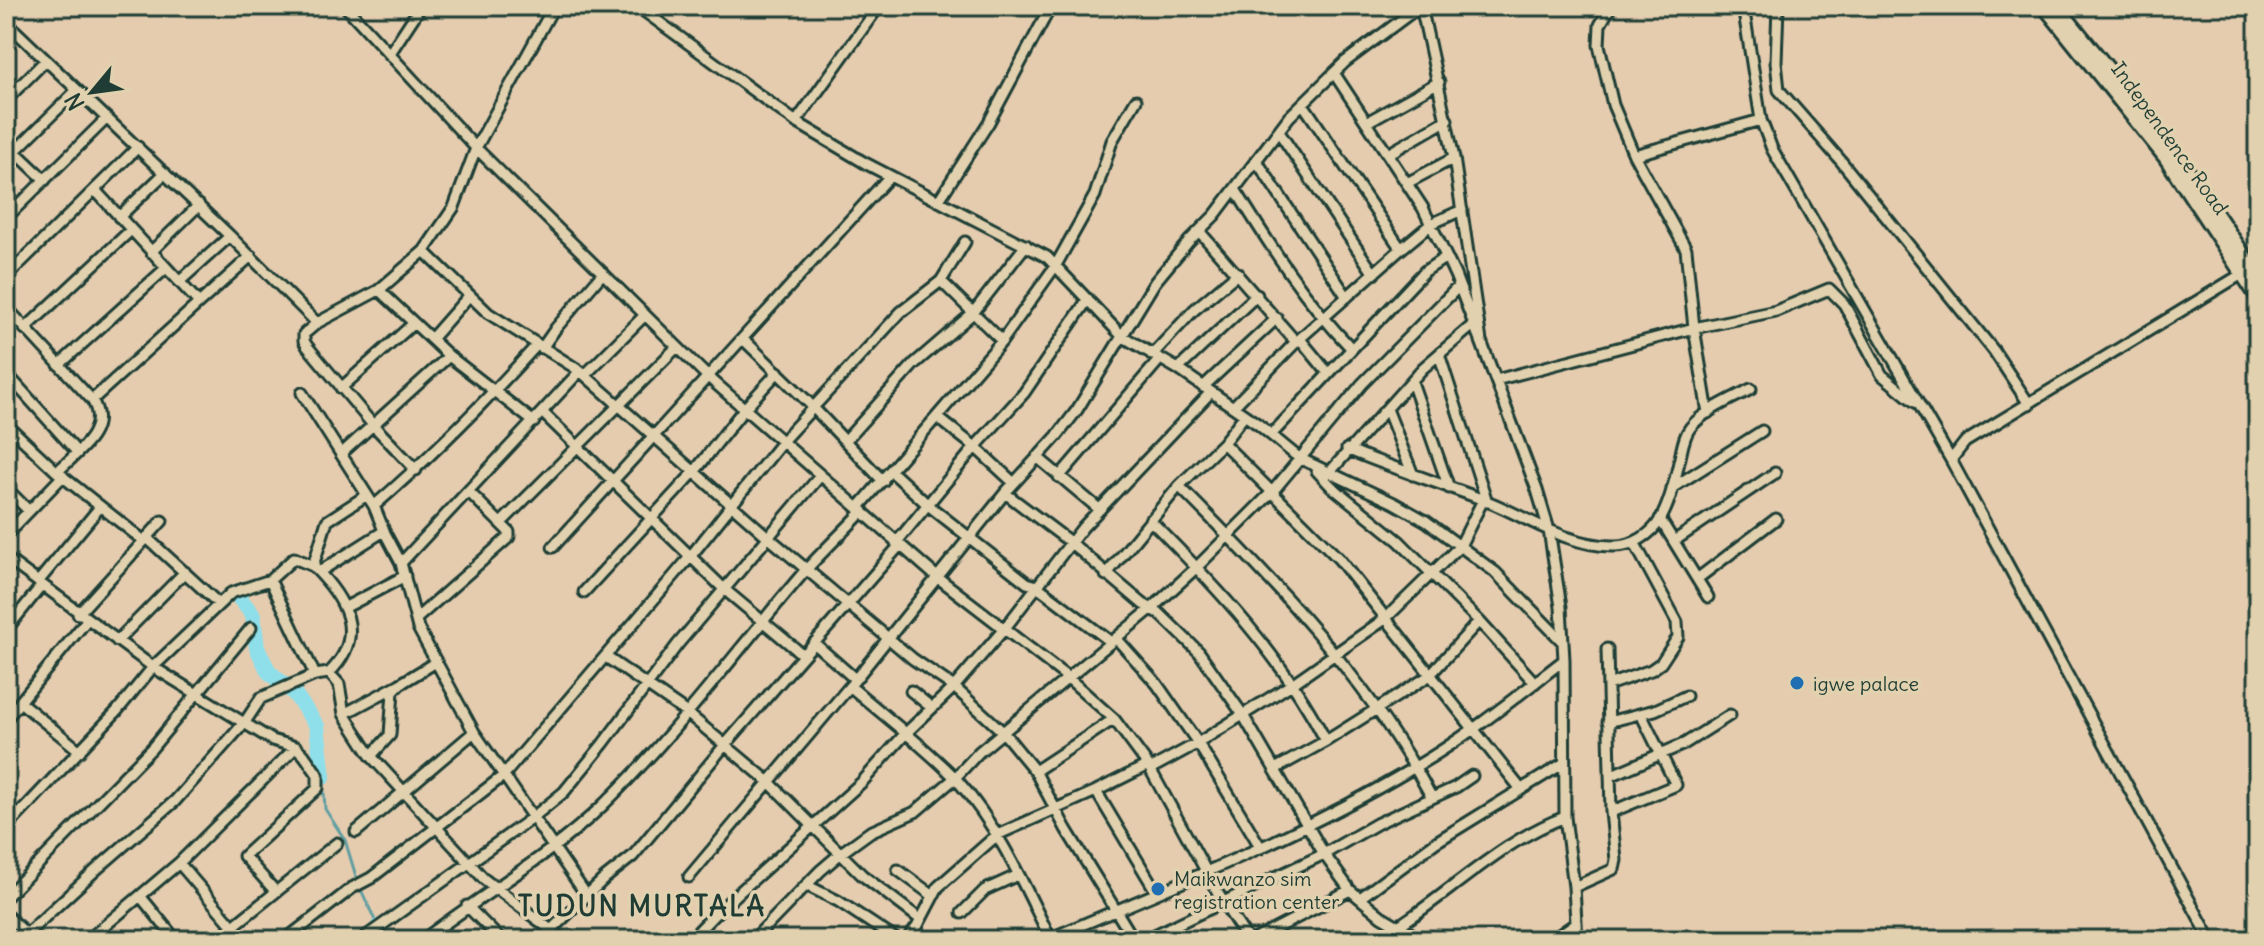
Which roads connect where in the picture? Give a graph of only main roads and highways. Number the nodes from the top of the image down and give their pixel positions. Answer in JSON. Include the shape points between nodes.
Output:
{"nodes":[{"id":1,"x":2044,"y":6,"type":"edge"},
{"id":2,"x":2057,"y":6,"type":"edge"},
{"id":3,"x":2251,"y":273,"type":"edge"},
{"id":4,"x":2258,"y":298,"type":"edge"}],
"edges":[{"from":1,"to":3,"type":"main road","name":"Independence Road"},
{"from":2,"to":3,"type":"main road","name":"Independence Road","via":[[2173,149]]},
{"from":3,"to":4,"type":"main road","name":"Independence Road"}]}
